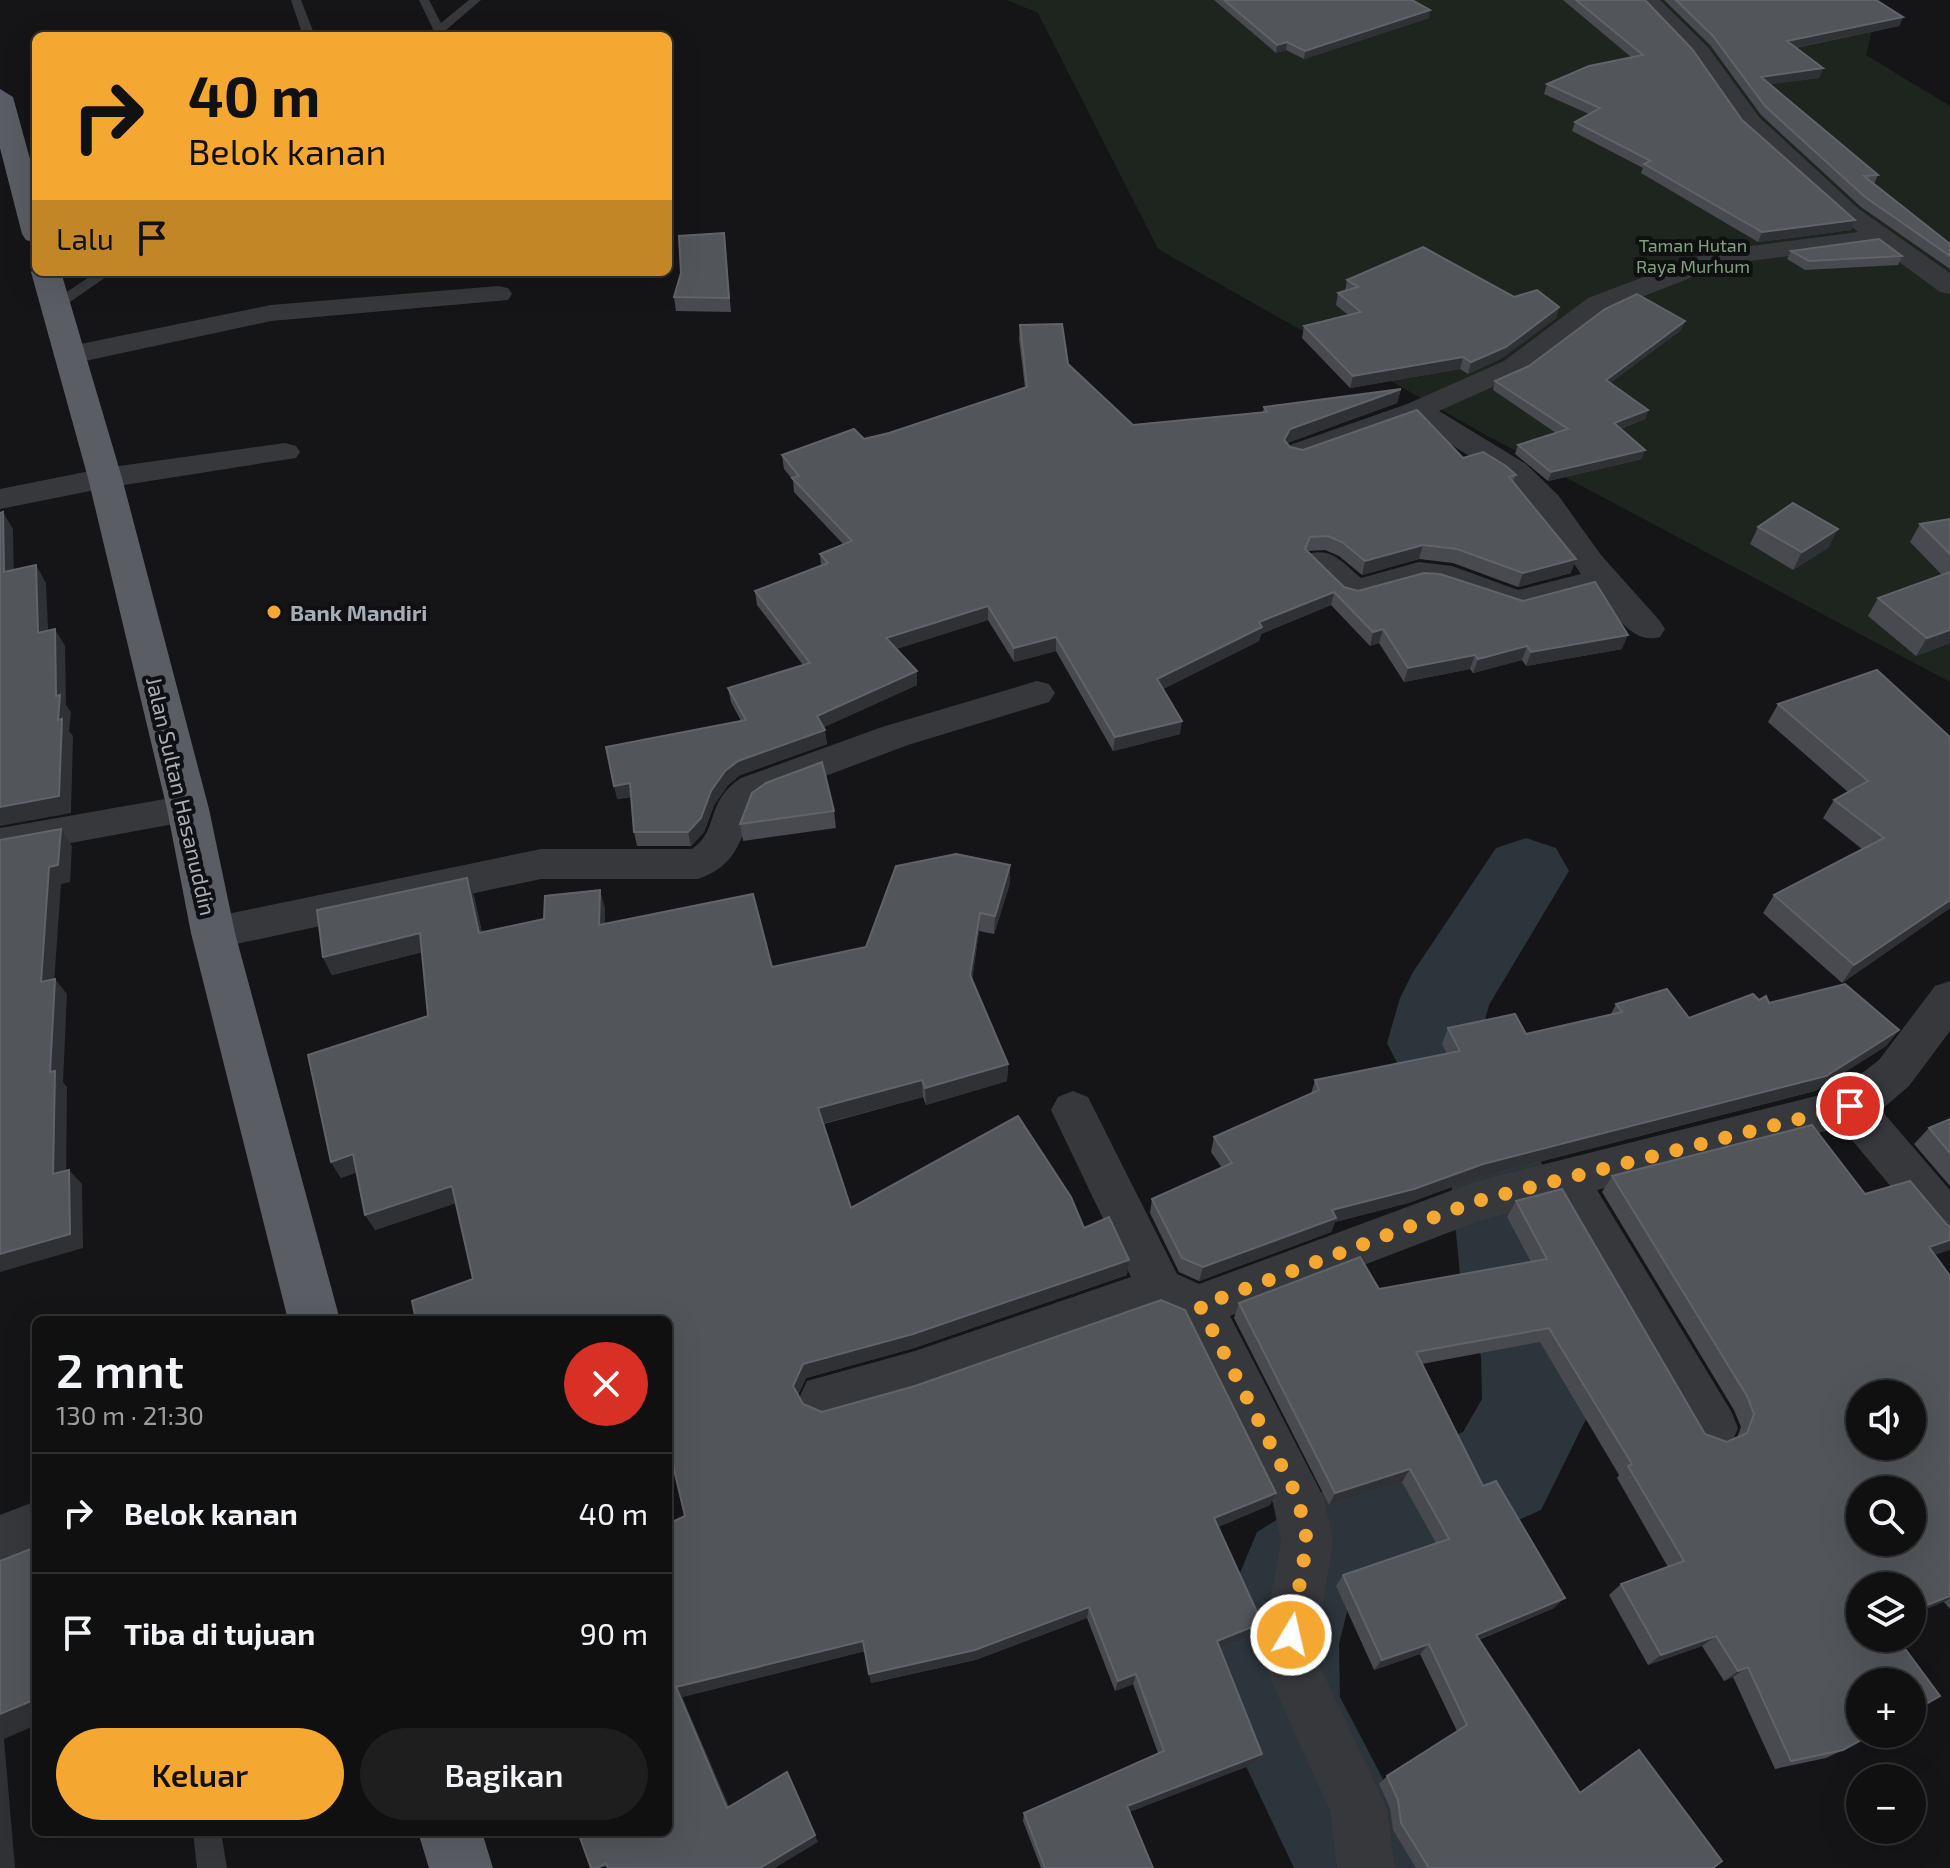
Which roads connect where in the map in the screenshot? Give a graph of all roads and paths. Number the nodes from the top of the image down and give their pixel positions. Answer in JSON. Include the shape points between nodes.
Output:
{"nodes":[{"id":1,"x":296,"y":0,"type":"edge"},
{"id":2,"x":424,"y":0,"type":"edge"},
{"id":3,"x":476,"y":0,"type":"edge"},
{"id":4,"x":1648,"y":0,"type":"edge"},
{"id":5,"x":308,"y":32,"type":"edge"},
{"id":6,"x":435,"y":32,"type":"edge"},
{"id":7,"x":438,"y":32,"type":"edge"},
{"id":8,"x":0,"y":97,"type":"edge"},
{"id":9,"x":32,"y":219,"type":"edge"},
{"id":10,"x":1878,"y":237,"type":"junction"},
{"id":11,"x":47,"y":276,"type":"edge"},
{"id":12,"x":100,"y":276,"type":"edge"},
{"id":13,"x":1950,"y":286,"type":"edge"},
{"id":14,"x":498,"y":294,"type":"dead end"},
{"id":15,"x":55,"y":306,"type":"junction"},
{"id":16,"x":71,"y":355,"type":"junction"},
{"id":17,"x":1418,"y":410,"type":"junction"},
{"id":18,"x":285,"y":452,"type":"dead end"},
{"id":19,"x":1299,"y":452,"type":"edge"},
{"id":20,"x":105,"y":478,"type":"junction"},
{"id":21,"x":0,"y":499,"type":"edge"},
{"id":22,"x":1320,"y":561,"type":"edge"},
{"id":23,"x":1603,"y":579,"type":"junction"},
{"id":24,"x":1648,"y":629,"type":"dead end"},
{"id":25,"x":1037,"y":693,"type":"dead end"},
{"id":26,"x":188,"y":809,"type":"junction"},
{"id":27,"x":0,"y":842,"type":"edge"},
{"id":28,"x":213,"y":933,"type":"junction"},
{"id":29,"x":1950,"y":998,"type":"edge"},
{"id":30,"x":1850,"y":1106,"type":"junction"},
{"id":31,"x":1073,"y":1110,"type":"dead end"},
{"id":32,"x":1566,"y":1180,"type":"junction"},
{"id":33,"x":1950,"y":1223,"type":"edge"},
{"id":34,"x":1180,"y":1298,"type":"junction"},
{"id":35,"x":313,"y":1316,"type":"edge"},
{"id":36,"x":824,"y":1398,"type":"dead end"},
{"id":37,"x":1713,"y":1428,"type":"dead end"},
{"id":38,"x":32,"y":1529,"type":"edge"},
{"id":39,"x":0,"y":1541,"type":"edge"},
{"id":40,"x":208,"y":1836,"type":"edge"},
{"id":41,"x":451,"y":1836,"type":"edge"},
{"id":42,"x":212,"y":1868,"type":"edge"},
{"id":43,"x":461,"y":1868,"type":"edge"},
{"id":44,"x":1366,"y":1868,"type":"edge"}],
"edges":[{"from":1,"to":5,"type":"lane"},
{"from":2,"to":6,"type":"lane"},
{"from":3,"to":7,"type":"lane"},
{"from":4,"to":10,"type":"street","via":[[1700,52],[1750,122]]},
{"from":8,"to":9,"type":"highway"},
{"from":10,"to":13,"type":"street"},
{"from":10,"to":17,"type":"street","via":[[1721,257],[1598,304],[1514,367]]},
{"from":11,"to":15,"type":"highway","name":"Jalan Sultan Hasanuddin"},
{"from":12,"to":15,"type":"lane"},
{"from":14,"to":16,"type":"street","via":[[271,313]]},
{"from":15,"to":16,"type":"highway","name":"Jalan Sultan Hasanuddin"},
{"from":16,"to":20,"type":"highway","name":"Jalan Sultan Hasanuddin"},
{"from":17,"to":19,"type":"street"},
{"from":17,"to":23,"type":"street","via":[[1515,471],[1547,502]]},
{"from":18,"to":20,"type":"street"},
{"from":20,"to":21,"type":"street"},
{"from":20,"to":26,"type":"highway","name":"Jalan Sultan Hasanuddin"},
{"from":22,"to":23,"type":"street","via":[[1359,591],[1419,573],[1440,574],[1517,601]]},
{"from":23,"to":24,"type":"street"},
{"from":25,"to":28,"type":"street","via":[[895,736],[754,788],[737,799],[725,842],[698,864],[541,864]]},
{"from":26,"to":27,"type":"street"},
{"from":26,"to":28,"type":"highway","name":"Jalan Sultan Hasanuddin"},
{"from":28,"to":35,"type":"highway","name":"Jalan Sultan Hasanuddin"},
{"from":29,"to":30,"type":"street","via":[[1899,1070]]},
{"from":30,"to":32,"type":"street"},
{"from":30,"to":33,"type":"street"},
{"from":31,"to":34,"type":"street"},
{"from":32,"to":34,"type":"street","via":[[1496,1196]]},
{"from":32,"to":37,"type":"street"},
{"from":34,"to":36,"type":"street"},
{"from":34,"to":44,"type":"street","via":[[1298,1498],[1307,1541],[1291,1635],[1292,1667],[1358,1809]]},
{"from":38,"to":39,"type":"street"},
{"from":40,"to":42,"type":"lane"},
{"from":41,"to":43,"type":"highway"}]}
